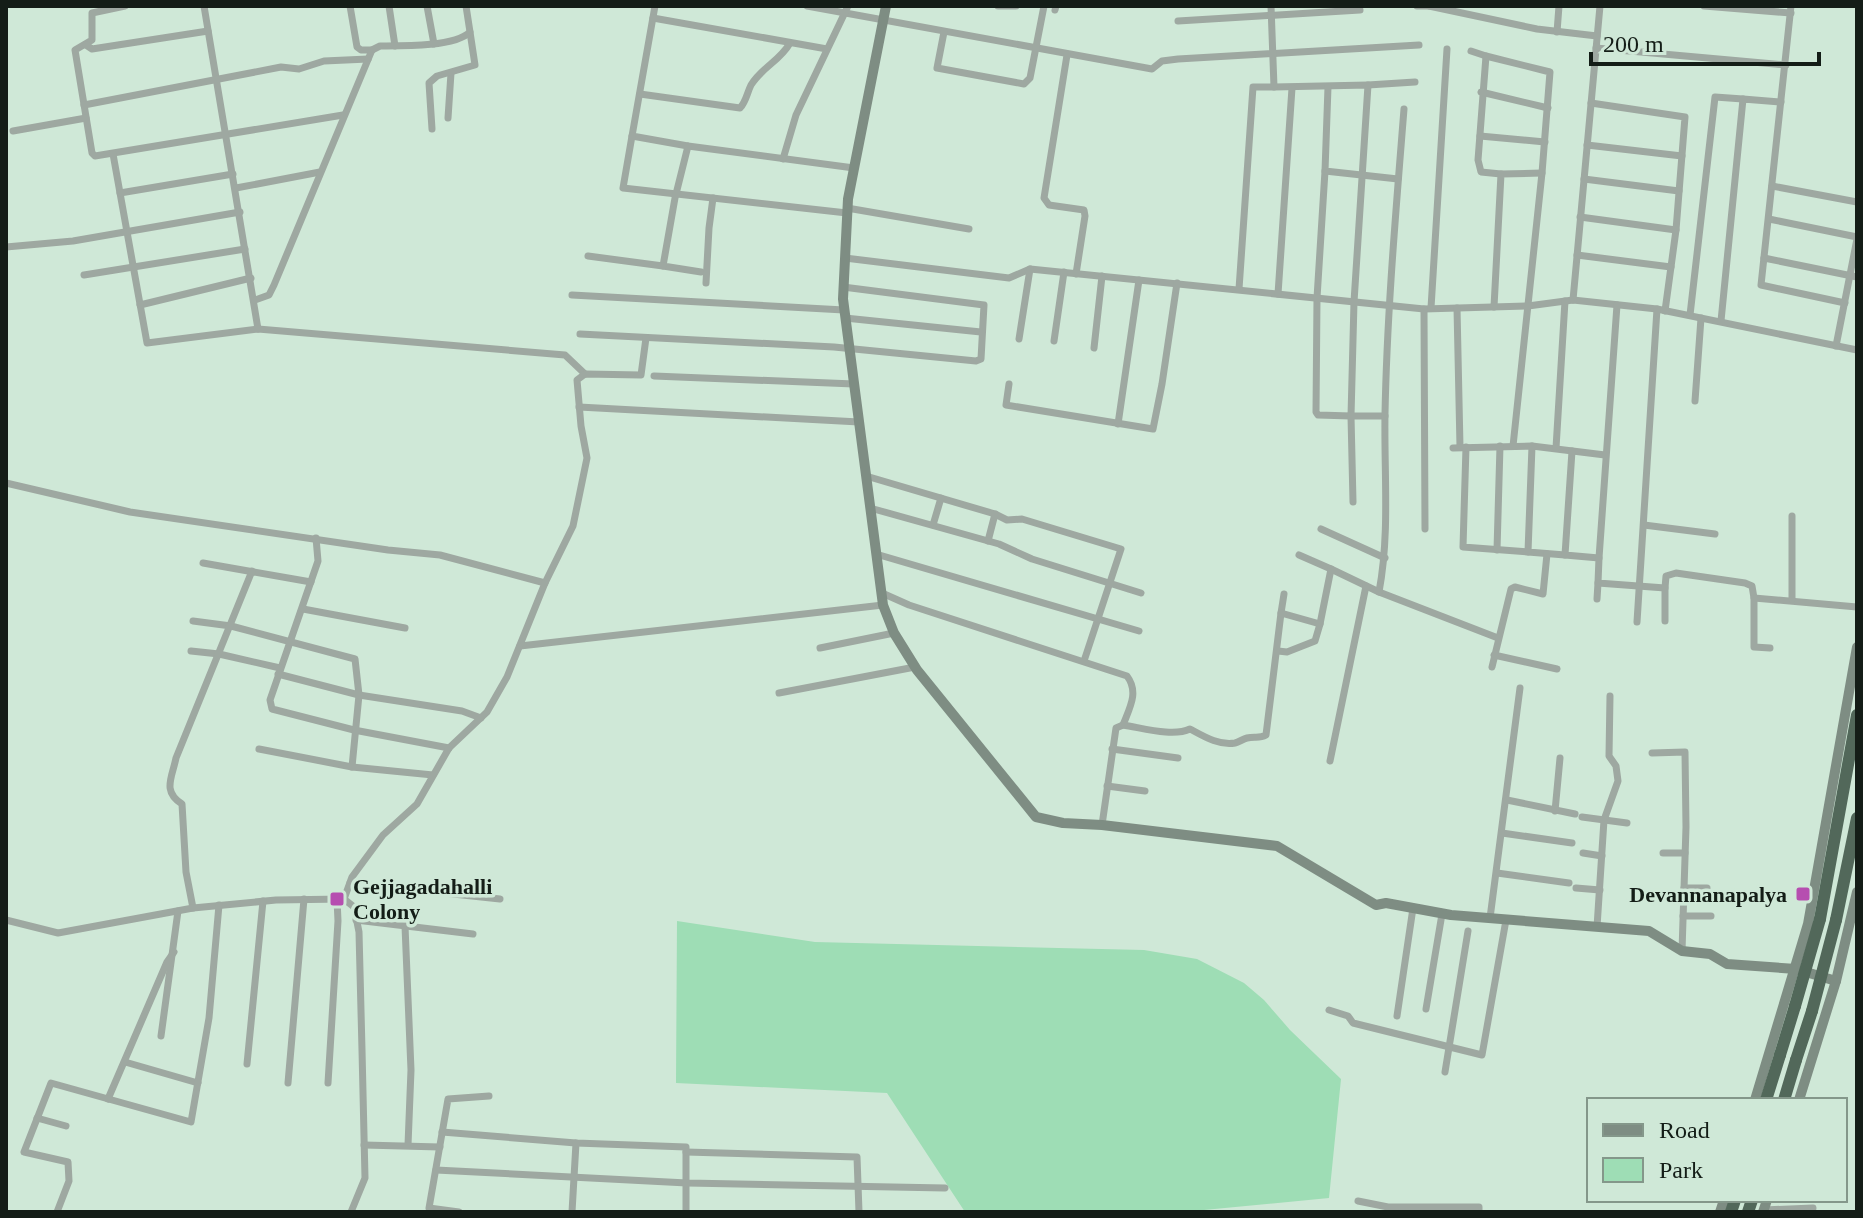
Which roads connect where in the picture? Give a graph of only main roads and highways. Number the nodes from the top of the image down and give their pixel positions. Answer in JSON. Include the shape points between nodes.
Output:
{"nodes":[{"id":1,"x":1857,"y":715,"type":"edge"},
{"id":2,"x":1857,"y":818,"type":"edge"},
{"id":3,"x":1767,"y":1098,"type":"edge"},
{"id":4,"x":1785,"y":1098,"type":"edge"}],
"edges":[{"from":1,"to":3,"type":"highway","bridge":true,"via":[[1820,919]]},
{"from":2,"to":4,"type":"highway","bridge":true,"via":[[1827,959]]}]}
